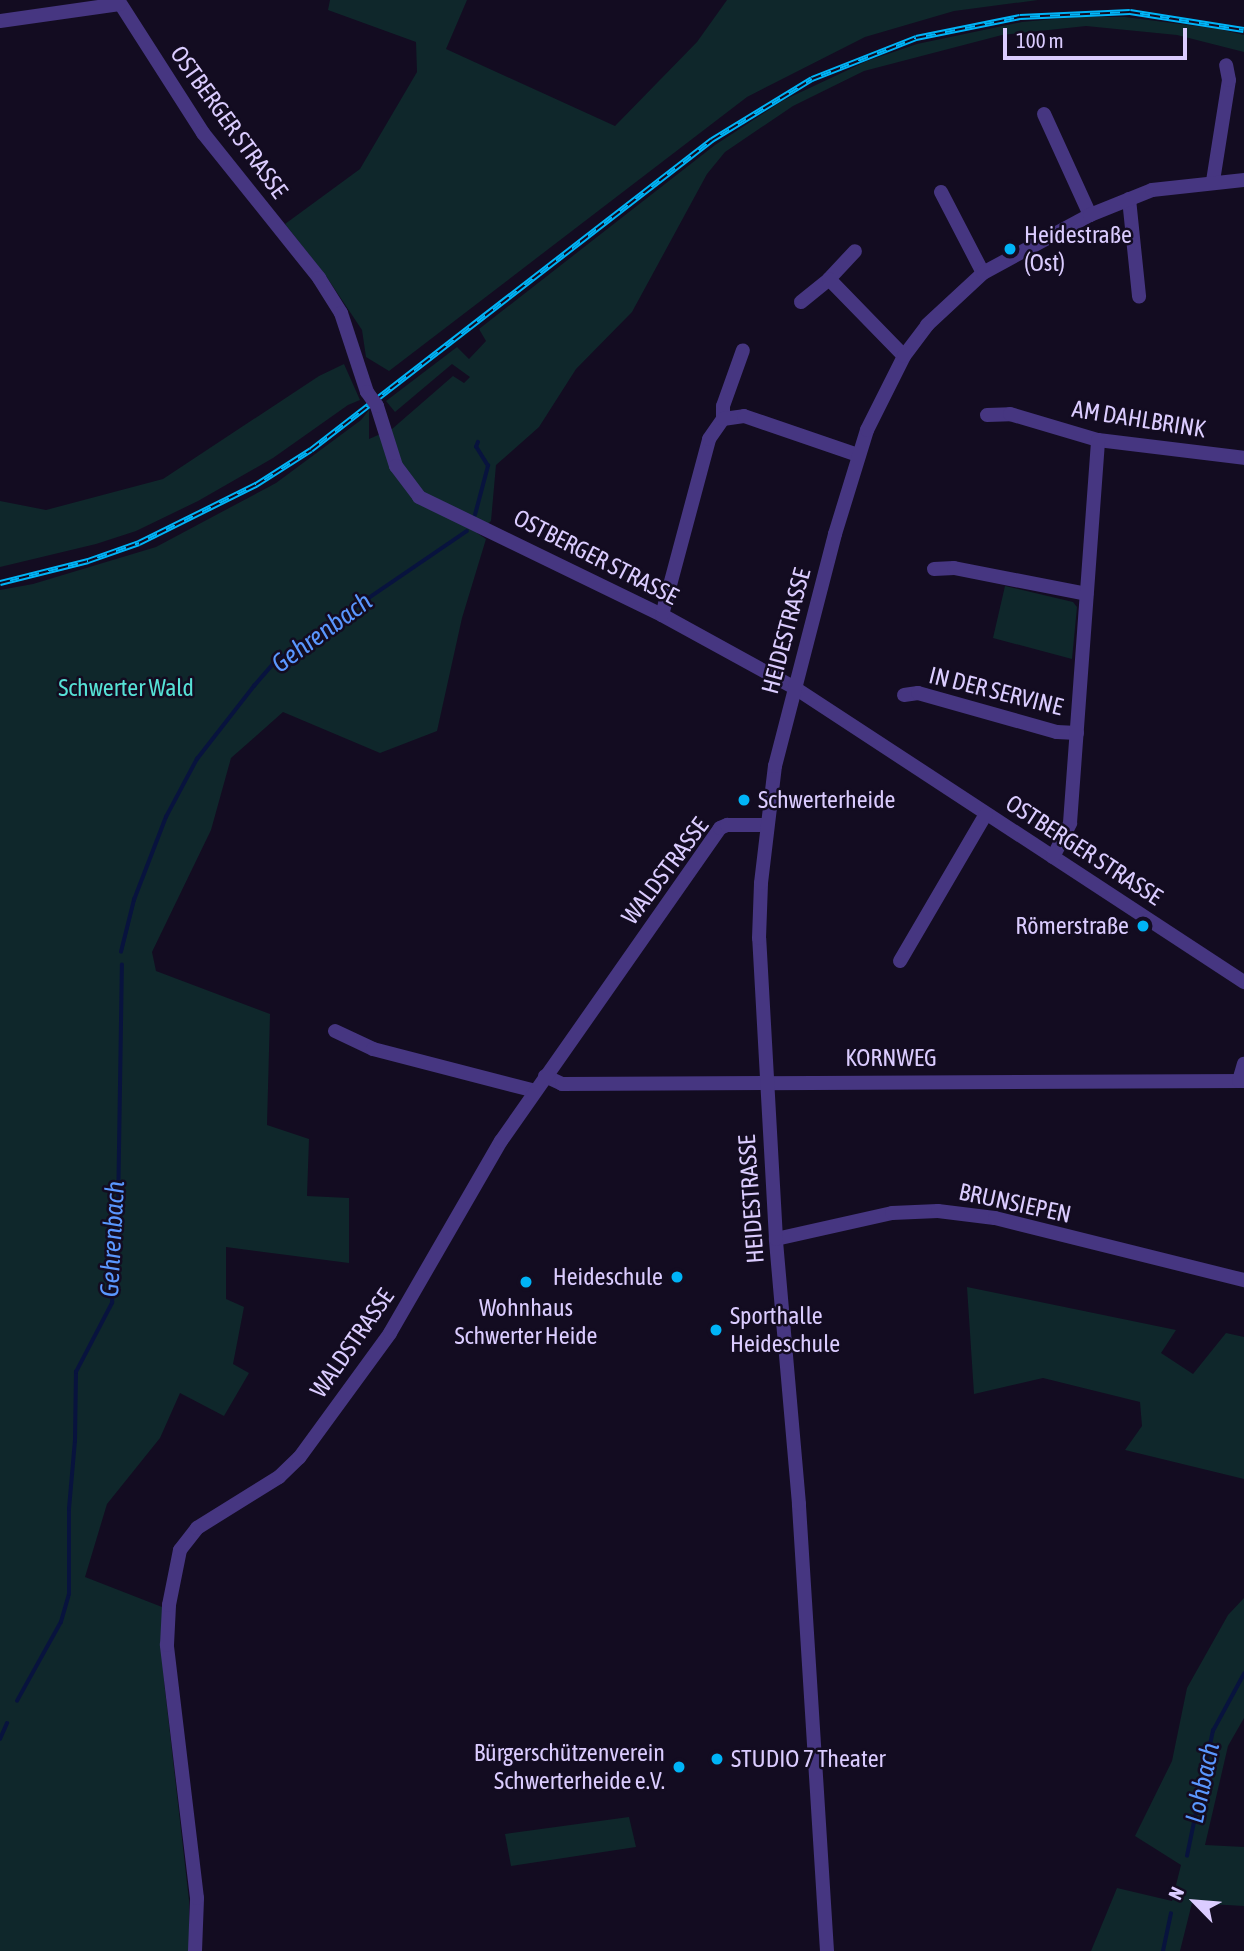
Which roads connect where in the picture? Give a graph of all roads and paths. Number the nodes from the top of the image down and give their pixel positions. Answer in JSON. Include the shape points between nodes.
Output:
{"nodes":[{"id":1,"x":119,"y":2,"type":"edge"},
{"id":2,"x":0,"y":21,"type":"edge"},
{"id":3,"x":1226,"y":65,"type":"dead end"},
{"id":4,"x":1044,"y":114,"type":"dead end"},
{"id":5,"x":1244,"y":180,"type":"edge"},
{"id":6,"x":1213,"y":181,"type":"junction"},
{"id":7,"x":941,"y":192,"type":"dead end"},
{"id":8,"x":1129,"y":199,"type":"junction"},
{"id":9,"x":1090,"y":215,"type":"junction"},
{"id":10,"x":855,"y":251,"type":"dead end"},
{"id":11,"x":984,"y":273,"type":"junction"},
{"id":12,"x":829,"y":279,"type":"junction"},
{"id":13,"x":1139,"y":296,"type":"dead end"},
{"id":14,"x":801,"y":302,"type":"dead end"},
{"id":15,"x":743,"y":350,"type":"dead end"},
{"id":16,"x":904,"y":356,"type":"junction"},
{"id":17,"x":987,"y":415,"type":"dead end"},
{"id":18,"x":723,"y":419,"type":"junction"},
{"id":19,"x":1098,"y":440,"type":"junction"},
{"id":20,"x":858,"y":455,"type":"junction"},
{"id":21,"x":1244,"y":458,"type":"edge"},
{"id":22,"x":934,"y":569,"type":"dead end"},
{"id":23,"x":1086,"y":594,"type":"junction"},
{"id":24,"x":662,"y":615,"type":"junction"},
{"id":25,"x":795,"y":688,"type":"junction"},
{"id":26,"x":904,"y":695,"type":"dead end"},
{"id":27,"x":1077,"y":733,"type":"junction"},
{"id":28,"x":986,"y":814,"type":"junction"},
{"id":29,"x":766,"y":825,"type":"junction"},
{"id":30,"x":1053,"y":857,"type":"junction"},
{"id":31,"x":900,"y":961,"type":"dead end"},
{"id":32,"x":1244,"y":982,"type":"edge"},
{"id":33,"x":335,"y":1031,"type":"dead end"},
{"id":34,"x":1244,"y":1064,"type":"edge"},
{"id":35,"x":545,"y":1076,"type":"junction"},
{"id":36,"x":767,"y":1081,"type":"junction"},
{"id":37,"x":1241,"y":1081,"type":"edge"},
{"id":38,"x":535,"y":1091,"type":"junction"},
{"id":39,"x":776,"y":1238,"type":"junction"},
{"id":40,"x":1244,"y":1280,"type":"edge"},
{"id":41,"x":195,"y":1951,"type":"edge"},
{"id":42,"x":827,"y":1951,"type":"edge"}],
"edges":[{"from":1,"to":2,"type":"street"},
{"from":1,"to":24,"type":"street","name":"OSTBERGER STRASSE","bridge":true,"via":[[203,133],[319,278],[341,313],[396,466],[419,497]]},
{"from":3,"to":6,"type":"street","via":[[1229,80]]},
{"from":4,"to":9,"type":"street"},
{"from":5,"to":6,"type":"street","name":"HEIDESTRASSE"},
{"from":6,"to":8,"type":"street","name":"HEIDESTRASSE","via":[[1152,190]]},
{"from":7,"to":11,"type":"street"},
{"from":8,"to":9,"type":"street","name":"HEIDESTRASSE"},
{"from":8,"to":13,"type":"street"},
{"from":9,"to":11,"type":"street","name":"HEIDESTRASSE"},
{"from":10,"to":12,"type":"street"},
{"from":11,"to":16,"type":"street","name":"HEIDESTRASSE","via":[[927,325]]},
{"from":12,"to":14,"type":"street"},
{"from":12,"to":16,"type":"street"},
{"from":15,"to":18,"type":"street","via":[[723,406]]},
{"from":16,"to":20,"type":"street","name":"HEIDESTRASSE"},
{"from":17,"to":19,"type":"street","name":"AM DAHLBRINK","via":[[1010,414]]},
{"from":18,"to":20,"type":"street","via":[[744,416]]},
{"from":18,"to":24,"type":"street","via":[[709,439]]},
{"from":19,"to":21,"type":"street","name":"AM DAHLBRINK"},
{"from":19,"to":23,"type":"street"},
{"from":20,"to":25,"type":"street","name":"HEIDESTRASSE"},
{"from":22,"to":23,"type":"street","via":[[954,568]]},
{"from":23,"to":27,"type":"street"},
{"from":24,"to":25,"type":"street","name":"OSTBERGER STRASSE"},
{"from":25,"to":28,"type":"street","name":"OSTBERGER STRASSE"},
{"from":25,"to":29,"type":"street","name":"HEIDESTRASSE"},
{"from":26,"to":27,"type":"street","name":"IN DER SERVINE","via":[[918,693],[1057,732]]},
{"from":27,"to":30,"type":"street","via":[[1070,822]]},
{"from":28,"to":30,"type":"street","name":"OSTBERGER STRASSE"},
{"from":28,"to":31,"type":"street"},
{"from":29,"to":35,"type":"street","name":"WALDSTRASSE","via":[[720,828]]},
{"from":29,"to":36,"type":"street","name":"HEIDESTRASSE","via":[[759,938]]},
{"from":30,"to":32,"type":"street","name":"OSTBERGER STRASSE"},
{"from":33,"to":38,"type":"street","via":[[373,1049]]},
{"from":34,"to":37,"type":"street","name":"KORNWEG"},
{"from":35,"to":36,"type":"street","name":"KORNWEG","via":[[562,1084]]},
{"from":35,"to":38,"type":"street","name":"WALDSTRASSE"},
{"from":36,"to":37,"type":"street","name":"KORNWEG"},
{"from":36,"to":39,"type":"street","name":"HEIDESTRASSE"},
{"from":38,"to":41,"type":"street","name":"WALDSTRASSE","via":[[390,1333],[299,1458],[279,1476],[197,1528],[180,1550],[167,1645],[197,1898]]},
{"from":39,"to":40,"type":"street","name":"BRUNSIEPEN","via":[[892,1213],[938,1211],[995,1218]]},
{"from":39,"to":42,"type":"street","name":"HEIDESTRASSE","via":[[799,1504]]}]}
